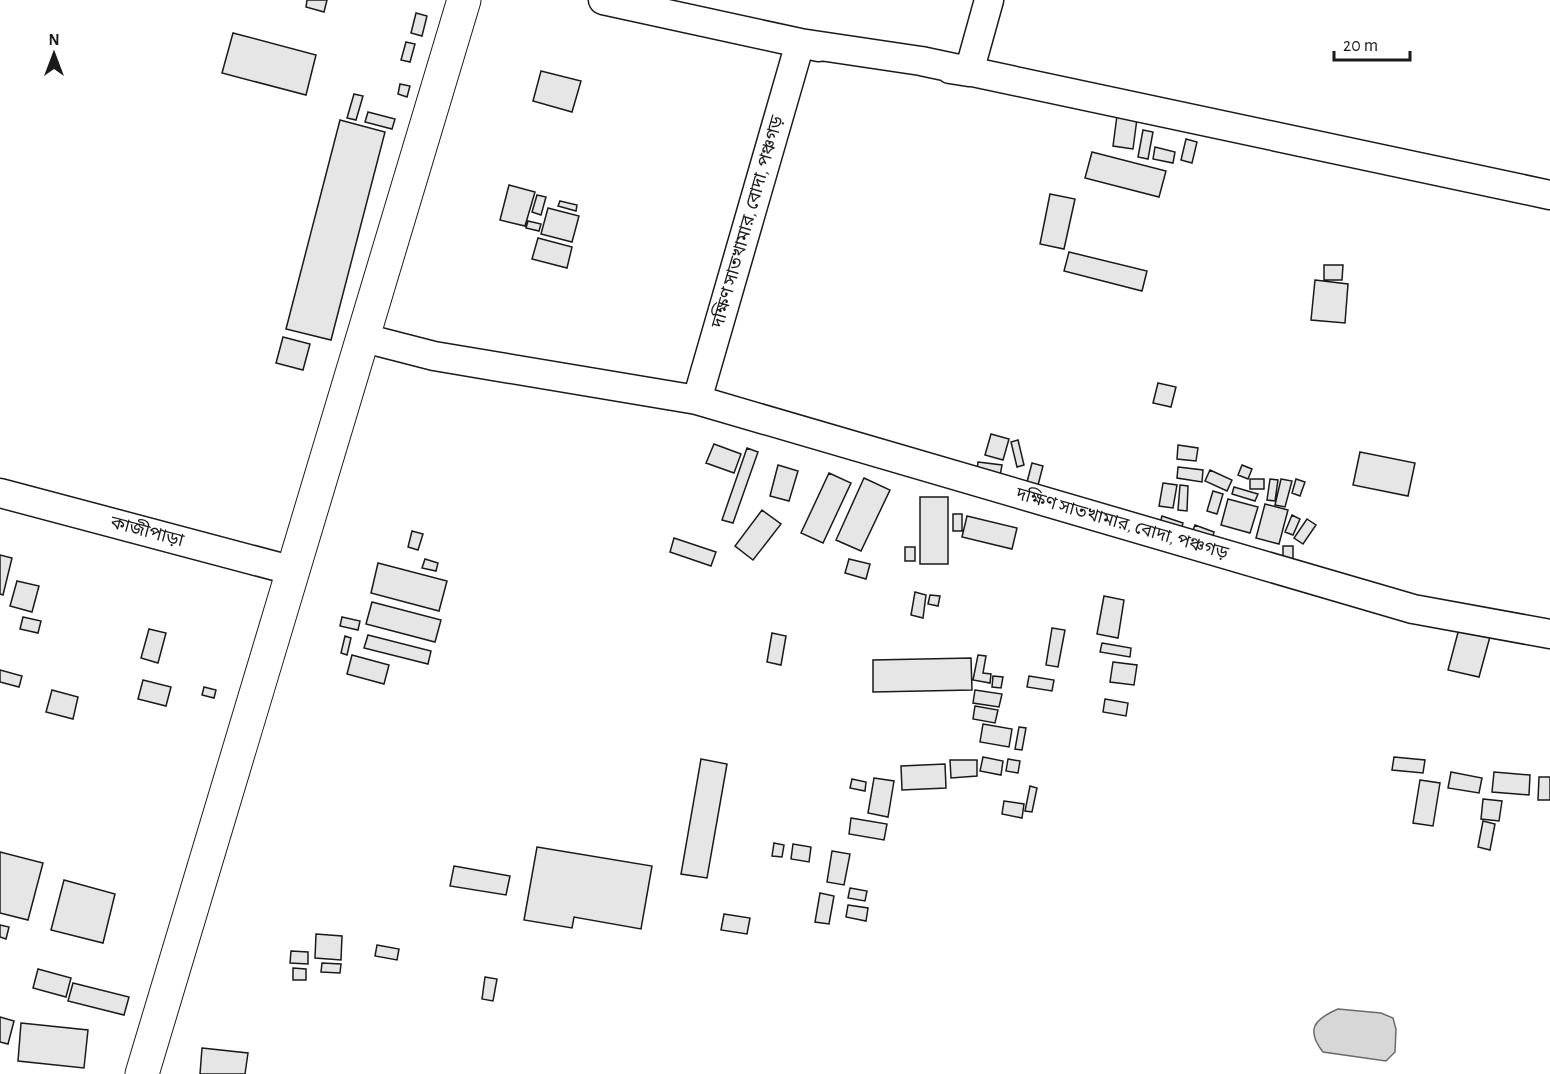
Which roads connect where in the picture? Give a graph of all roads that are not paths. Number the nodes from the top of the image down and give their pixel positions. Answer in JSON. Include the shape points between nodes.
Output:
{"nodes":[{"id":1,"x":464,"y":0,"type":"edge"},
{"id":2,"x":603,"y":0,"type":"edge"},
{"id":3,"x":989,"y":0,"type":"edge"},
{"id":4,"x":800,"y":43,"type":"junction"},
{"id":5,"x":969,"y":72,"type":"junction"},
{"id":6,"x":1550,"y":195,"type":"edge"},
{"id":7,"x":364,"y":338,"type":"junction"},
{"id":8,"x":697,"y":400,"type":"junction"},
{"id":9,"x":4,"y":495,"type":"edge"},
{"id":10,"x":294,"y":571,"type":"junction"},
{"id":11,"x":1550,"y":634,"type":"edge"},
{"id":12,"x":142,"y":1074,"type":"edge"}],
"edges":[{"from":1,"to":7,"type":"highway"},
{"from":2,"to":4,"type":"street"},
{"from":3,"to":5,"type":"street"},
{"from":4,"to":5,"type":"street"},
{"from":4,"to":8,"type":"street","name":"দক্ষিণ সাতখামার, বোদা, পঞ্চগড়"},
{"from":5,"to":6,"type":"street"},
{"from":7,"to":8,"type":"street","name":"দক্ষিণ সাতখামার, বোদা, পঞ্চগড়","via":[[434,356]]},
{"from":7,"to":10,"type":"highway"},
{"from":8,"to":11,"type":"street","name":"দক্ষিণ সাতখামার, বোদা, পঞ্চগড়","via":[[1413,609]]},
{"from":9,"to":10,"type":"street","name":"কাজীপাড়া"},
{"from":10,"to":12,"type":"highway"}]}
